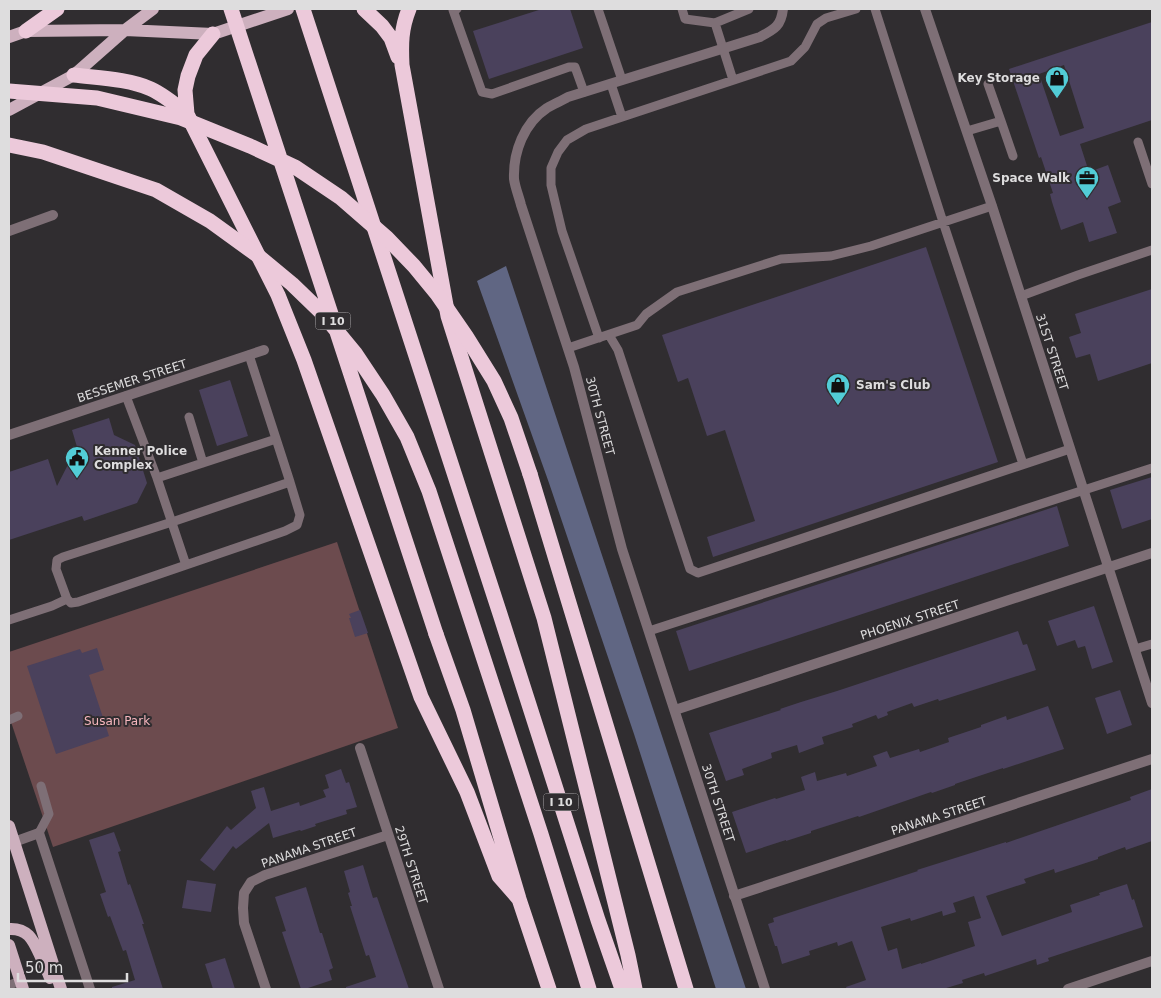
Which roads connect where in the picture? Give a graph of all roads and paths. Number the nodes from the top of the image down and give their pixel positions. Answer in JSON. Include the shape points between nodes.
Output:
{"nodes":[{"id":1,"x":57,"y":9,"type":"edge"},
{"id":2,"x":153,"y":9,"type":"edge"},
{"id":3,"x":231,"y":9,"type":"edge"},
{"id":4,"x":288,"y":9,"type":"edge"},
{"id":5,"x":303,"y":9,"type":"edge"},
{"id":6,"x":364,"y":9,"type":"edge"},
{"id":7,"x":410,"y":9,"type":"edge"},
{"id":8,"x":457,"y":9,"type":"edge"},
{"id":9,"x":598,"y":9,"type":"edge"},
{"id":10,"x":682,"y":9,"type":"edge"},
{"id":11,"x":749,"y":9,"type":"edge"},
{"id":12,"x":783,"y":9,"type":"edge"},
{"id":13,"x":856,"y":9,"type":"edge"},
{"id":14,"x":875,"y":9,"type":"edge"},
{"id":15,"x":925,"y":9,"type":"edge"},
{"id":16,"x":716,"y":23,"type":"junction"},
{"id":17,"x":125,"y":30,"type":"junction"},
{"id":18,"x":26,"y":31,"type":"junction"},
{"id":19,"x":212,"y":34,"type":"junction"},
{"id":20,"x":9,"y":37,"type":"edge"},
{"id":21,"x":723,"y":48,"type":"junction"},
{"id":22,"x":402,"y":65,"type":"junction"},
{"id":23,"x":74,"y":75,"type":"junction"},
{"id":24,"x":622,"y":80,"type":"junction"},
{"id":25,"x":733,"y":80,"type":"junction"},
{"id":26,"x":611,"y":84,"type":"junction"},
{"id":27,"x":988,"y":84,"type":"dead end"},
{"id":28,"x":9,"y":91,"type":"edge"},
{"id":29,"x":584,"y":92,"type":"junction"},
{"id":30,"x":9,"y":110,"type":"edge"},
{"id":31,"x":187,"y":114,"type":"junction"},
{"id":32,"x":622,"y":117,"type":"junction"},
{"id":33,"x":1001,"y":121,"type":"junction"},
{"id":34,"x":967,"y":132,"type":"junction"},
{"id":35,"x":1138,"y":142,"type":"dead end"},
{"id":36,"x":9,"y":145,"type":"edge"},
{"id":37,"x":1013,"y":156,"type":"dead end"},
{"id":38,"x":1152,"y":184,"type":"edge"},
{"id":39,"x":992,"y":206,"type":"junction"},
{"id":40,"x":53,"y":215,"type":"dead end"},
{"id":41,"x":943,"y":222,"type":"junction"},
{"id":42,"x":9,"y":231,"type":"edge"},
{"id":43,"x":1152,"y":250,"type":"edge"},
{"id":44,"x":1021,"y":296,"type":"junction"},
{"id":45,"x":609,"y":334,"type":"junction"},
{"id":46,"x":599,"y":338,"type":"junction"},
{"id":47,"x":568,"y":348,"type":"junction"},
{"id":48,"x":264,"y":350,"type":"dead end"},
{"id":49,"x":249,"y":355,"type":"junction"},
{"id":50,"x":126,"y":396,"type":"junction"},
{"id":51,"x":189,"y":417,"type":"dead end"},
{"id":52,"x":9,"y":435,"type":"edge"},
{"id":53,"x":276,"y":439,"type":"junction"},
{"id":54,"x":1070,"y":449,"type":"junction"},
{"id":55,"x":203,"y":463,"type":"junction"},
{"id":56,"x":1023,"y":464,"type":"junction"},
{"id":57,"x":1152,"y":468,"type":"edge"},
{"id":58,"x":158,"y":478,"type":"junction"},
{"id":59,"x":290,"y":482,"type":"junction"},
{"id":60,"x":1084,"y":491,"type":"junction"},
{"id":61,"x":172,"y":522,"type":"junction"},
{"id":62,"x":1152,"y":554,"type":"edge"},
{"id":63,"x":186,"y":565,"type":"junction"},
{"id":64,"x":1108,"y":568,"type":"junction"},
{"id":65,"x":66,"y":599,"type":"junction"},
{"id":66,"x":9,"y":620,"type":"edge"},
{"id":67,"x":649,"y":631,"type":"junction"},
{"id":68,"x":1152,"y":644,"type":"edge"},
{"id":69,"x":1135,"y":650,"type":"junction"},
{"id":70,"x":1152,"y":703,"type":"edge"},
{"id":71,"x":675,"y":710,"type":"junction"},
{"id":72,"x":360,"y":748,"type":"dead end"},
{"id":73,"x":1152,"y":759,"type":"edge"},
{"id":74,"x":41,"y":786,"type":"dead end"},
{"id":75,"x":9,"y":826,"type":"edge"},
{"id":76,"x":38,"y":833,"type":"junction"},
{"id":77,"x":388,"y":835,"type":"junction"},
{"id":78,"x":11,"y":842,"type":"edge"},
{"id":79,"x":734,"y":896,"type":"junction"},
{"id":80,"x":519,"y":899,"type":"junction"},
{"id":81,"x":9,"y":928,"type":"edge"},
{"id":82,"x":9,"y":945,"type":"edge"},
{"id":83,"x":1152,"y":961,"type":"edge"},
{"id":84,"x":18,"y":985,"type":"edge"},
{"id":85,"x":55,"y":989,"type":"edge"},
{"id":86,"x":62,"y":989,"type":"edge"},
{"id":87,"x":90,"y":989,"type":"edge"},
{"id":88,"x":266,"y":989,"type":"edge"},
{"id":89,"x":438,"y":989,"type":"edge"},
{"id":90,"x":549,"y":989,"type":"edge"},
{"id":91,"x":589,"y":989,"type":"edge"},
{"id":92,"x":622,"y":989,"type":"edge"},
{"id":93,"x":635,"y":989,"type":"edge"},
{"id":94,"x":686,"y":989,"type":"edge"},
{"id":95,"x":765,"y":989,"type":"edge"},
{"id":96,"x":1068,"y":989,"type":"edge"}],
"edges":[{"from":1,"to":18,"type":"highway"},
{"from":2,"to":17,"type":"main road"},
{"from":3,"to":80,"type":"highway","number":"I 10","bridge":true,"via":[[463,710]]},
{"from":4,"to":19,"type":"main road"},
{"from":5,"to":92,"type":"highway","number":"I 10","bridge":true},
{"from":6,"to":22,"type":"highway","via":[[382,26]]},
{"from":7,"to":22,"type":"highway","via":[[401,40]]},
{"from":8,"to":29,"type":"lane","via":[[452,10],[482,92],[492,94],[569,67],[575,67]]},
{"from":9,"to":24,"type":"lane"},
{"from":10,"to":16,"type":"lane","via":[[686,19]]},
{"from":11,"to":16,"type":"lane"},
{"from":12,"to":21,"type":"street","name":"30TH STREET","via":[[776,28],[760,37]]},
{"from":13,"to":25,"type":"lane","via":[[817,24],[805,47],[791,61]]},
{"from":14,"to":41,"type":"lane"},
{"from":15,"to":34,"type":"street","name":"31ST STREET"},
{"from":16,"to":21,"type":"lane"},
{"from":17,"to":18,"type":"main road"},
{"from":17,"to":19,"type":"main road"},
{"from":17,"to":23,"type":"main road"},
{"from":18,"to":20,"type":"main road"},
{"from":19,"to":31,"type":"highway","via":[[196,55],[188,76],[185,90]]},
{"from":21,"to":24,"type":"street","name":"30TH STREET"},
{"from":21,"to":25,"type":"lane"},
{"from":22,"to":93,"type":"highway","via":[[448,316],[544,618]]},
{"from":23,"to":30,"type":"main road"},
{"from":23,"to":31,"type":"highway","via":[[124,81],[151,89]]},
{"from":24,"to":26,"type":"street","name":"30TH STREET"},
{"from":25,"to":32,"type":"lane"},
{"from":26,"to":29,"type":"street","name":"30TH STREET"},
{"from":26,"to":32,"type":"lane"},
{"from":27,"to":33,"type":"lane"},
{"from":28,"to":94,"type":"highway","bridge":true,"via":[[97,98],[181,118],[295,167],[341,198],[387,238],[437,294],[494,381],[511,418]]},
{"from":29,"to":47,"type":"street","name":"30TH STREET","via":[[547,108],[530,124],[516,152],[514,180]]},
{"from":31,"to":80,"type":"highway","via":[[291,325],[421,697],[467,792],[499,876]]},
{"from":32,"to":46,"type":"lane","via":[[586,129],[567,140],[551,168],[551,185],[562,231]]},
{"from":33,"to":34,"type":"lane"},
{"from":33,"to":37,"type":"lane"},
{"from":34,"to":39,"type":"street","name":"31ST STREET"},
{"from":35,"to":38,"type":"lane"},
{"from":36,"to":91,"type":"highway","bridge":true,"via":[[43,152],[156,190],[210,221],[292,284],[322,313],[355,353],[407,437],[429,491]]},
{"from":39,"to":41,"type":"lane"},
{"from":39,"to":44,"type":"street","name":"31ST STREET"},
{"from":40,"to":42,"type":"street"},
{"from":41,"to":45,"type":"lane","via":[[831,256],[781,259],[677,292],[646,314],[637,325]]},
{"from":41,"to":56,"type":"lane"},
{"from":43,"to":44,"type":"lane"},
{"from":44,"to":54,"type":"street","name":"31ST STREET"},
{"from":45,"to":46,"type":"lane"},
{"from":45,"to":56,"type":"lane","via":[[618,350],[690,569],[698,573]]},
{"from":46,"to":47,"type":"lane"},
{"from":47,"to":67,"type":"street","name":"30TH STREET","via":[[622,549]]},
{"from":48,"to":49,"type":"street","name":"BESSEMER STREET"},
{"from":49,"to":50,"type":"street","name":"BESSEMER STREET"},
{"from":49,"to":53,"type":"lane"},
{"from":50,"to":52,"type":"street","name":"BESSEMER STREET"},
{"from":50,"to":58,"type":"lane"},
{"from":51,"to":55,"type":"lane"},
{"from":53,"to":55,"type":"lane"},
{"from":53,"to":59,"type":"lane"},
{"from":54,"to":56,"type":"lane"},
{"from":54,"to":60,"type":"street","name":"31ST STREET"},
{"from":55,"to":58,"type":"lane"},
{"from":57,"to":60,"type":"lane"},
{"from":58,"to":61,"type":"lane"},
{"from":59,"to":61,"type":"lane"},
{"from":59,"to":63,"type":"lane","via":[[300,515],[297,525],[285,532]]},
{"from":60,"to":64,"type":"street","name":"31ST STREET"},
{"from":60,"to":67,"type":"lane"},
{"from":61,"to":63,"type":"lane"},
{"from":61,"to":65,"type":"lane","via":[[58,560],[56,569]]},
{"from":62,"to":64,"type":"street","name":"PHOENIX STREET"},
{"from":63,"to":65,"type":"lane","via":[[78,602],[71,603]]},
{"from":64,"to":69,"type":"street","name":"31ST STREET"},
{"from":64,"to":71,"type":"street","name":"PHOENIX STREET"},
{"from":65,"to":66,"type":"lane"},
{"from":67,"to":71,"type":"street","name":"30TH STREET"},
{"from":68,"to":69,"type":"lane"},
{"from":69,"to":70,"type":"street","name":"31ST STREET"},
{"from":71,"to":79,"type":"street","name":"30TH STREET"},
{"from":72,"to":77,"type":"street","name":"29TH STREET"},
{"from":73,"to":79,"type":"street","name":"PANAMA STREET"},
{"from":74,"to":76,"type":"lane","via":[[49,814]]},
{"from":75,"to":78,"type":"main road"},
{"from":76,"to":78,"type":"street"},
{"from":76,"to":87,"type":"street"},
{"from":77,"to":88,"type":"street","name":"PANAMA STREET","via":[[252,882],[244,893],[244,923]]},
{"from":77,"to":89,"type":"street","name":"29TH STREET"},
{"from":78,"to":86,"type":"main road"},
{"from":79,"to":95,"type":"street","name":"30TH STREET"},
{"from":80,"to":90,"type":"highway","number":"I 10"},
{"from":81,"to":85,"type":"main road","via":[[21,930],[32,939]]},
{"from":82,"to":84,"type":"main road"},
{"from":83,"to":96,"type":"street"}]}
